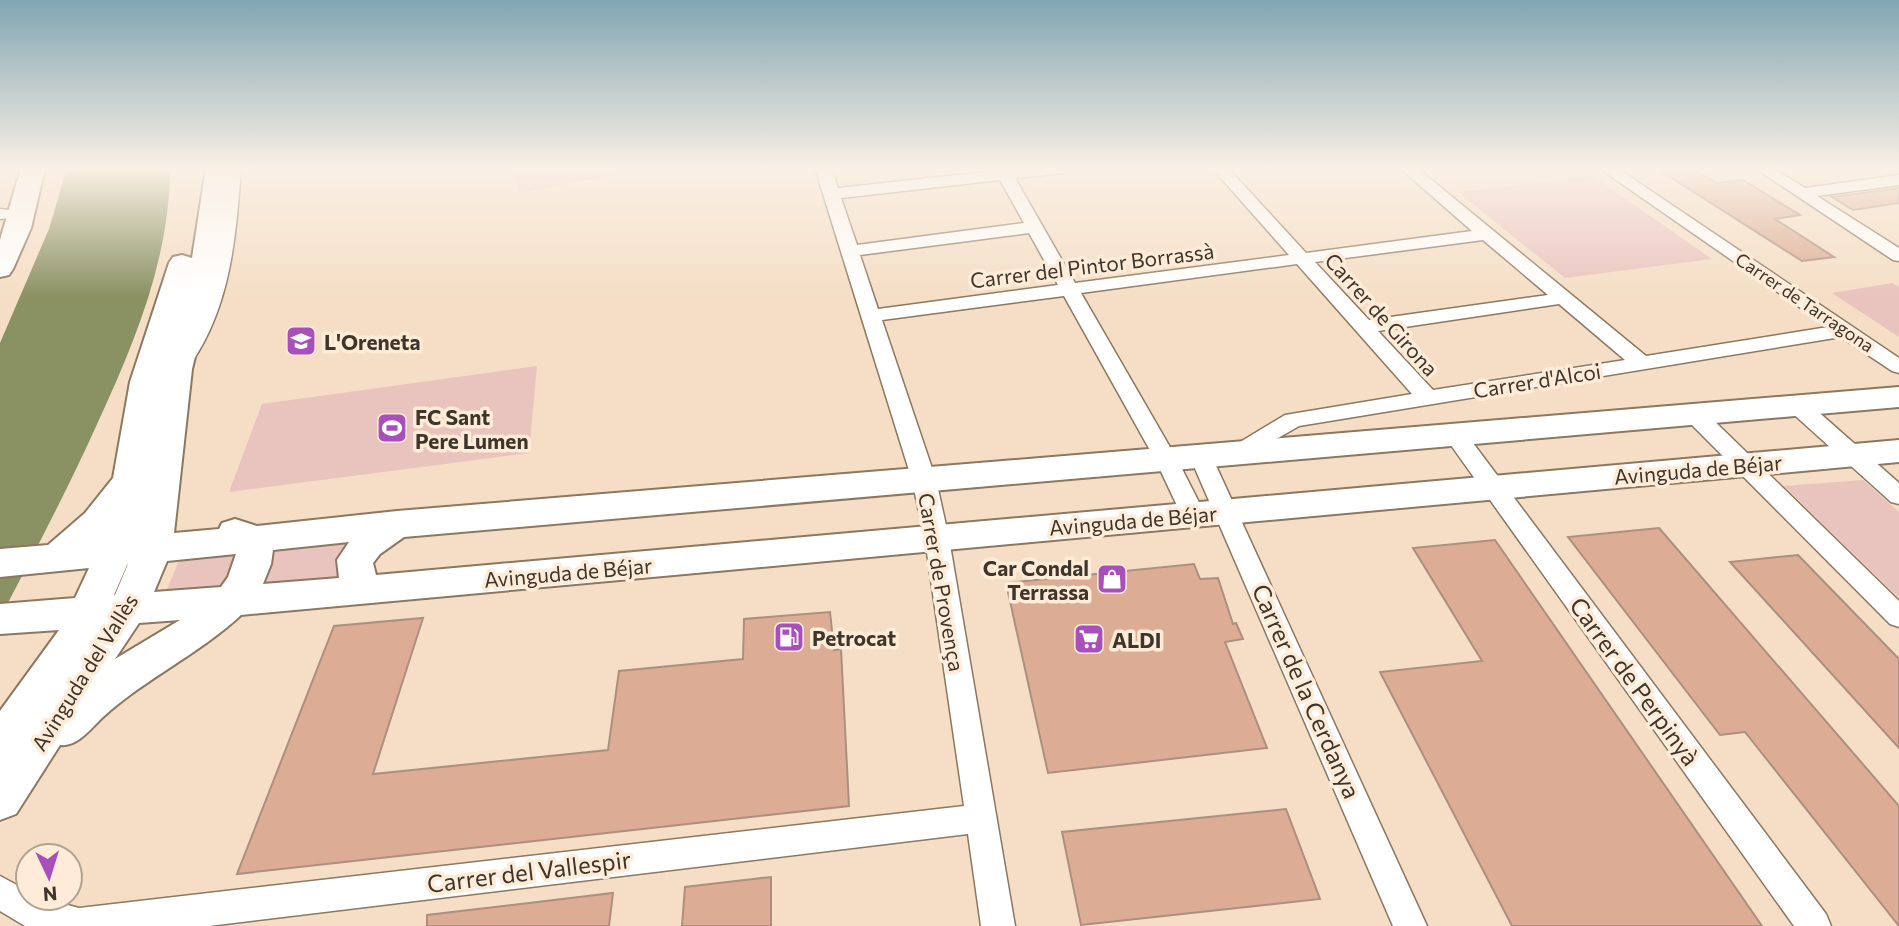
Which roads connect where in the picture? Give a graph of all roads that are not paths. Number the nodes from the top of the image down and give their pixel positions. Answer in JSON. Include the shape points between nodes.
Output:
{"nodes":[{"id":1,"x":22,"y":211,"type":"edge"},
{"id":2,"x":192,"y":211,"type":"edge"},
{"id":3,"x":212,"y":211,"type":"edge"},
{"id":4,"x":229,"y":211,"type":"edge"},
{"id":5,"x":837,"y":211,"type":"edge"},
{"id":6,"x":1025,"y":211,"type":"edge"},
{"id":7,"x":1259,"y":211,"type":"edge"},
{"id":8,"x":1459,"y":211,"type":"edge"},
{"id":9,"x":1671,"y":211,"type":"edge"},
{"id":10,"x":1831,"y":211,"type":"edge"},
{"id":11,"x":1034,"y":227,"type":"junction"},
{"id":12,"x":1486,"y":234,"type":"junction"},
{"id":13,"x":850,"y":251,"type":"junction"},
{"id":14,"x":1899,"y":256,"type":"edge"},
{"id":15,"x":1302,"y":259,"type":"junction"},
{"id":16,"x":0,"y":269,"type":"edge"},
{"id":17,"x":1069,"y":291,"type":"junction"},
{"id":18,"x":1563,"y":299,"type":"junction"},
{"id":19,"x":869,"y":316,"type":"junction"},
{"id":20,"x":1363,"y":327,"type":"junction"},
{"id":21,"x":1847,"y":330,"type":"junction"},
{"id":22,"x":1641,"y":363,"type":"junction"},
{"id":23,"x":1899,"y":367,"type":"edge"},
{"id":24,"x":177,"y":369,"type":"junction"},
{"id":25,"x":1427,"y":397,"type":"junction"},
{"id":26,"x":1899,"y":397,"type":"edge"},
{"id":27,"x":1798,"y":406,"type":"junction"},
{"id":28,"x":1695,"y":415,"type":"junction"},
{"id":29,"x":1456,"y":436,"type":"junction"},
{"id":30,"x":1899,"y":451,"type":"edge"},
{"id":31,"x":1235,"y":454,"type":"junction"},
{"id":32,"x":1853,"y":455,"type":"junction"},
{"id":33,"x":1201,"y":457,"type":"junction"},
{"id":34,"x":1167,"y":461,"type":"junction"},
{"id":35,"x":1745,"y":464,"type":"junction"},
{"id":36,"x":924,"y":480,"type":"junction"},
{"id":37,"x":128,"y":481,"type":"junction"},
{"id":38,"x":1493,"y":488,"type":"junction"},
{"id":39,"x":1899,"y":496,"type":"edge"},
{"id":40,"x":162,"y":497,"type":"junction"},
{"id":41,"x":1209,"y":513,"type":"junction"},
{"id":42,"x":397,"y":524,"type":"junction"},
{"id":43,"x":245,"y":535,"type":"junction"},
{"id":44,"x":937,"y":538,"type":"junction"},
{"id":45,"x":155,"y":548,"type":"junction"},
{"id":46,"x":114,"y":553,"type":"junction"},
{"id":47,"x":56,"y":559,"type":"junction"},
{"id":48,"x":0,"y":563,"type":"edge"},
{"id":49,"x":367,"y":590,"type":"junction"},
{"id":50,"x":127,"y":610,"type":"junction"},
{"id":51,"x":221,"y":610,"type":"junction"},
{"id":52,"x":89,"y":612,"type":"junction"},
{"id":53,"x":1899,"y":617,"type":"edge"},
{"id":54,"x":7,"y":618,"type":"edge"},
{"id":55,"x":52,"y":671,"type":"junction"},
{"id":56,"x":15,"y":751,"type":"edge"},
{"id":57,"x":1,"y":801,"type":"edge"},
{"id":58,"x":981,"y":818,"type":"junction"},
{"id":59,"x":0,"y":892,"type":"edge"},
{"id":60,"x":73,"y":925,"type":"edge"},
{"id":61,"x":998,"y":926,"type":"edge"},
{"id":62,"x":1410,"y":926,"type":"edge"},
{"id":63,"x":1814,"y":926,"type":"edge"}],
"edges":[{"from":1,"to":16,"type":"main road"},
{"from":2,"to":37,"type":"main road","name":"Avinguda del Vallès","via":[[179,276],[145,382]]},
{"from":3,"to":24,"type":"main road","name":"Avinguda del Vallès","via":[[203,270]]},
{"from":4,"to":24,"type":"street","via":[[216,290],[198,341]]},
{"from":5,"to":13,"type":"street","name":"Carrer de Provença"},
{"from":6,"to":11,"type":"street"},
{"from":7,"to":15,"type":"street","name":"Carrer de Girona"},
{"from":8,"to":12,"type":"street"},
{"from":9,"to":21,"type":"street","name":"Carrer de Tarragona"},
{"from":10,"to":14,"type":"street"},
{"from":11,"to":13,"type":"street"},
{"from":11,"to":17,"type":"street"},
{"from":12,"to":15,"type":"street","name":"Carrer del Pintor Borrassà"},
{"from":12,"to":18,"type":"street"},
{"from":13,"to":19,"type":"street","name":"Carrer de Provença"},
{"from":15,"to":17,"type":"street","name":"Carrer del Pintor Borrassà"},
{"from":15,"to":20,"type":"street","name":"Carrer de Girona"},
{"from":17,"to":19,"type":"street","name":"Carrer del Pintor Borrassà"},
{"from":17,"to":34,"type":"street"},
{"from":18,"to":20,"type":"street"},
{"from":18,"to":22,"type":"street"},
{"from":19,"to":36,"type":"street","name":"Carrer de Provença"},
{"from":20,"to":25,"type":"street","name":"Carrer de Girona"},
{"from":21,"to":22,"type":"street","name":"Carrer d'Alcoi"},
{"from":21,"to":23,"type":"street","name":"Carrer de Tarragona"},
{"from":22,"to":25,"type":"street","name":"Carrer d'Alcoi"},
{"from":24,"to":40,"type":"main road","name":"Avinguda del Vallès"},
{"from":25,"to":31,"type":"street","name":"Carrer d'Alcoi","via":[[1293,420]]},
{"from":26,"to":27,"type":"main road"},
{"from":27,"to":28,"type":"main road"},
{"from":27,"to":32,"type":"street"},
{"from":28,"to":29,"type":"main road"},
{"from":28,"to":35,"type":"street"},
{"from":29,"to":31,"type":"main road"},
{"from":29,"to":38,"type":"street","name":"Carrer de Perpinyà"},
{"from":30,"to":32,"type":"main road","name":"Avinguda de Béjar"},
{"from":31,"to":33,"type":"main road"},
{"from":32,"to":35,"type":"main road","name":"Avinguda de Béjar"},
{"from":32,"to":39,"type":"street"},
{"from":33,"to":34,"type":"main road"},
{"from":33,"to":41,"type":"street","name":"Carrer de la Cerdanya"},
{"from":34,"to":36,"type":"main road"},
{"from":34,"to":41,"type":"street"},
{"from":35,"to":38,"type":"main road","name":"Avinguda de Béjar"},
{"from":35,"to":53,"type":"street"},
{"from":36,"to":42,"type":"main road"},
{"from":36,"to":44,"type":"street","name":"Carrer de Provença"},
{"from":37,"to":46,"type":"main road","name":"Avinguda del Vallès"},
{"from":37,"to":47,"type":"main road","name":"Avinguda del Vallès","via":[[97,522]]},
{"from":38,"to":41,"type":"main road","name":"Avinguda de Béjar"},
{"from":38,"to":63,"type":"street","name":"Carrer de Perpinyà"},
{"from":40,"to":43,"type":"main road","via":[[171,517],[184,526]]},
{"from":40,"to":45,"type":"main road","name":"Avinguda del Vallès"},
{"from":41,"to":44,"type":"main road","name":"Avinguda de Béjar"},
{"from":41,"to":62,"type":"street","name":"Carrer de la Cerdanya"},
{"from":42,"to":43,"type":"main road"},
{"from":42,"to":49,"type":"main road","via":[[355,560],[356,575]]},
{"from":43,"to":45,"type":"main road"},
{"from":43,"to":51,"type":"main road","via":[[256,561]]},
{"from":44,"to":49,"type":"main road","name":"Avinguda de Béjar"},
{"from":44,"to":58,"type":"street","name":"Carrer de Provença"},
{"from":45,"to":46,"type":"main road"},
{"from":45,"to":50,"type":"main road","name":"Avinguda del Vallès"},
{"from":46,"to":47,"type":"main road"},
{"from":46,"to":52,"type":"main road","name":"Avinguda del Vallès"},
{"from":47,"to":48,"type":"main road"},
{"from":49,"to":51,"type":"main road","name":"Avinguda de Béjar","via":[[288,596]]},
{"from":50,"to":51,"type":"main road"},
{"from":50,"to":52,"type":"main road"},
{"from":50,"to":56,"type":"main road","name":"Avinguda del Vallès"},
{"from":51,"to":56,"type":"main road"},
{"from":52,"to":54,"type":"main road"},
{"from":52,"to":55,"type":"main road","name":"Avinguda del Vallès"},
{"from":54,"to":55,"type":"main road","name":"Avinguda del Vallès","via":[[43,634]]},
{"from":55,"to":56,"type":"main road","name":"Avinguda del Vallès"},
{"from":56,"to":57,"type":"main road","name":"Avinguda del Vallès"},
{"from":58,"to":60,"type":"street","name":"Carrer del Vallespir"},
{"from":58,"to":61,"type":"street","name":"Carrer de Provença"},
{"from":59,"to":60,"type":"street","name":"Carrer del Vallespir","via":[[30,912]]}]}
